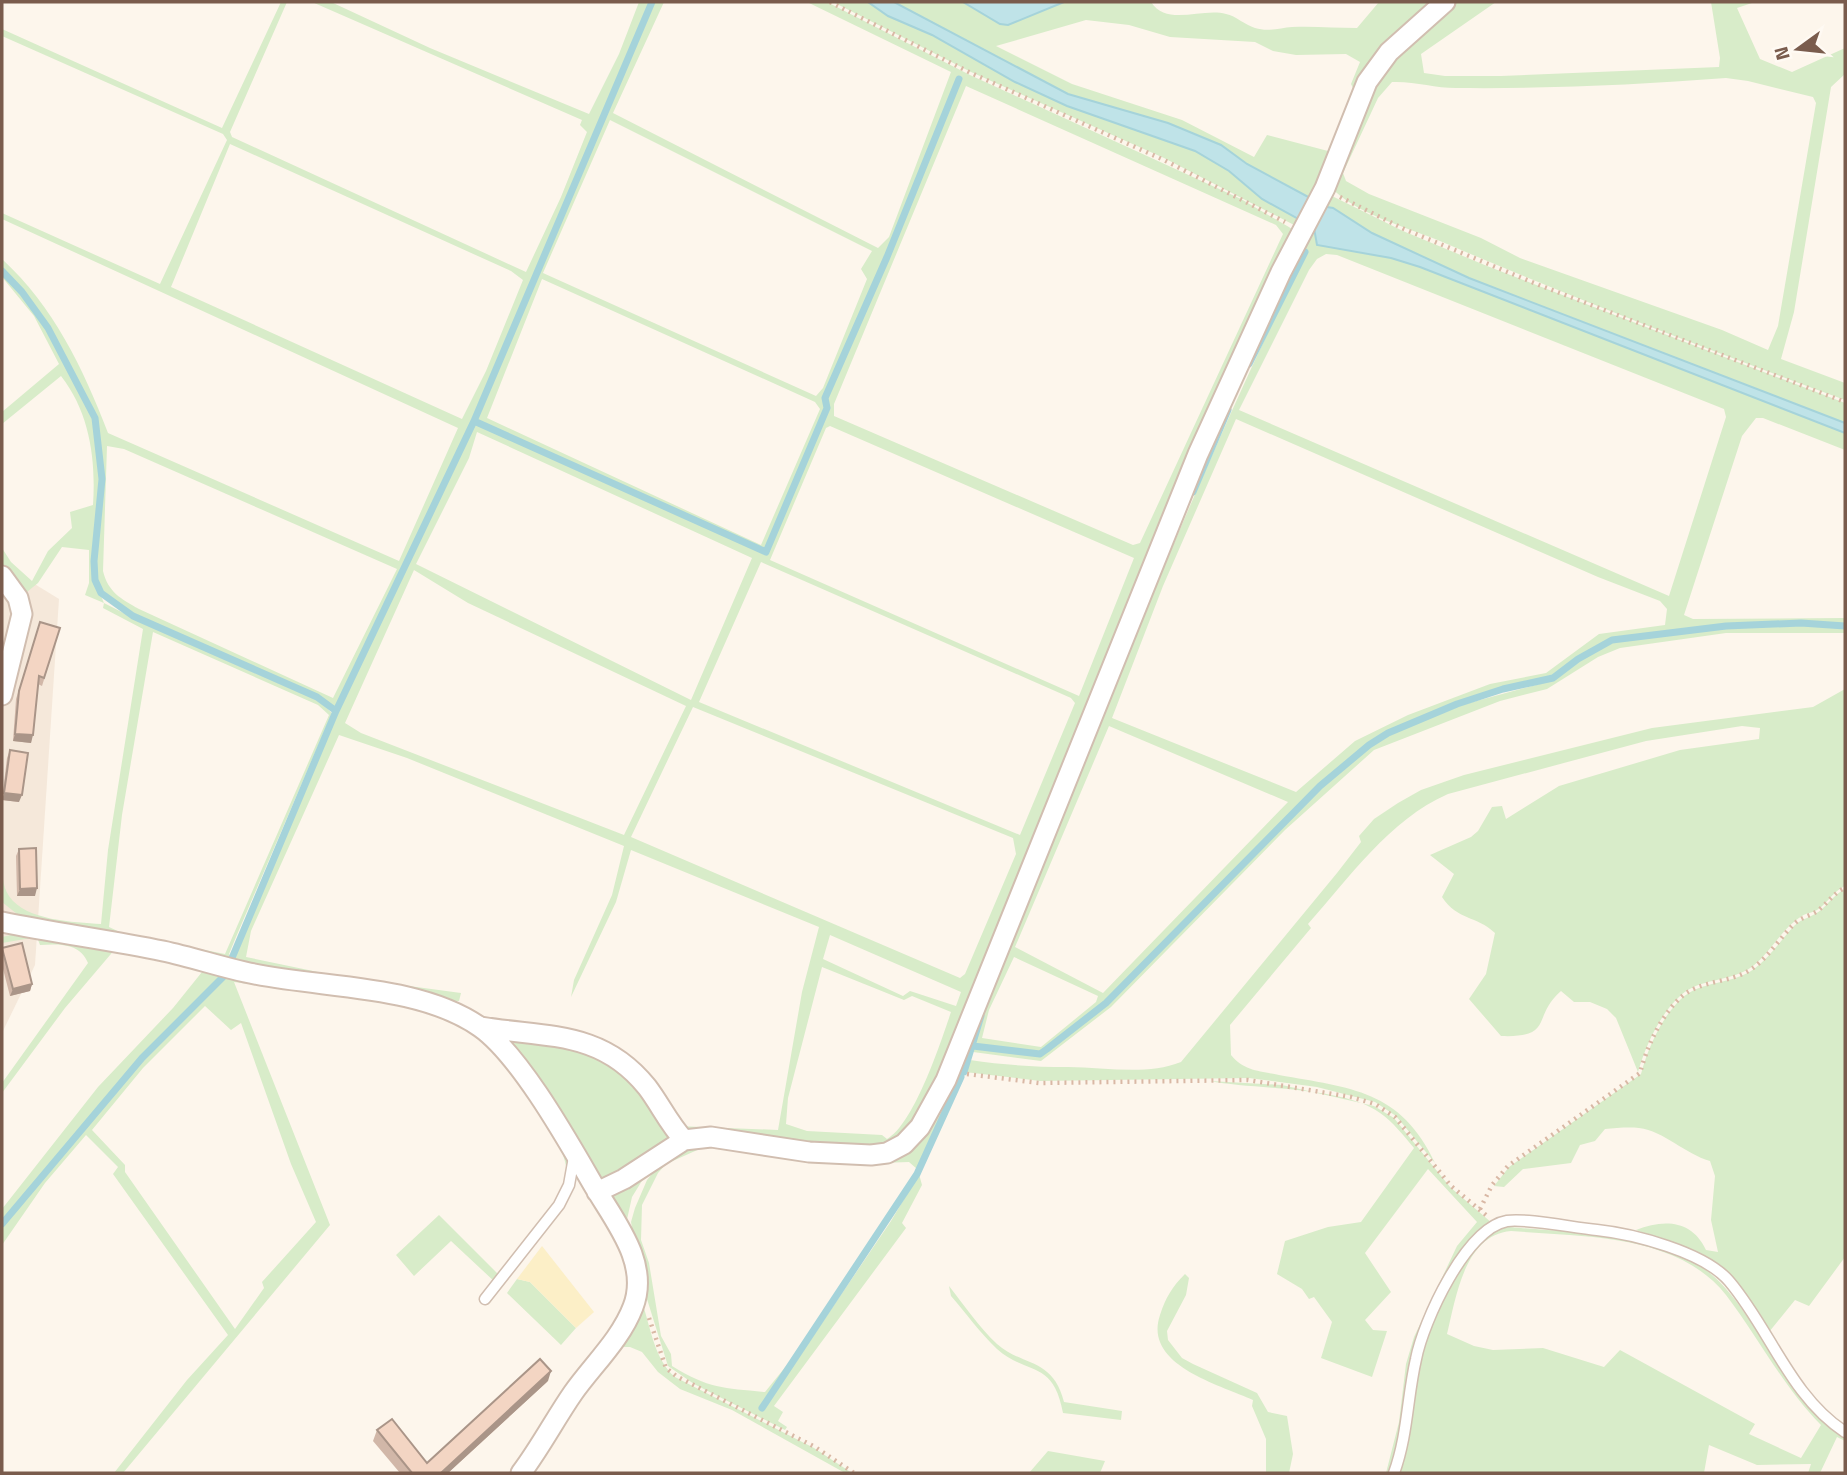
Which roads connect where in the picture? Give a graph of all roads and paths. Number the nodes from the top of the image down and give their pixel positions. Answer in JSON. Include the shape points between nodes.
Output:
{"nodes":[{"id":1,"x":830,"y":2,"type":"edge"},
{"id":2,"x":1445,"y":2,"type":"edge"},
{"id":3,"x":1321,"y":192,"type":"junction"},
{"id":4,"x":1301,"y":229,"type":"junction"},
{"id":5,"x":1845,"y":401,"type":"edge"},
{"id":6,"x":2,"y":576,"type":"edge"},
{"id":7,"x":2,"y":695,"type":"edge"},
{"id":8,"x":1845,"y":888,"type":"edge"},
{"id":9,"x":2,"y":922,"type":"edge"},
{"id":10,"x":480,"y":1027,"type":"junction"},
{"id":11,"x":949,"y":1071,"type":"junction"},
{"id":12,"x":684,"y":1140,"type":"junction"},
{"id":13,"x":575,"y":1153,"type":"junction"},
{"id":14,"x":597,"y":1192,"type":"junction"},
{"id":15,"x":1479,"y":1209,"type":"junction"},
{"id":16,"x":1498,"y":1226,"type":"junction"},
{"id":17,"x":485,"y":1299,"type":"dead end"},
{"id":18,"x":648,"y":1316,"type":"dead end"},
{"id":19,"x":1845,"y":1432,"type":"edge"},
{"id":20,"x":521,"y":1473,"type":"edge"},
{"id":21,"x":854,"y":1473,"type":"edge"},
{"id":22,"x":1394,"y":1473,"type":"edge"}],
"edges":[{"from":1,"to":4,"type":"path"},
{"from":2,"to":3,"type":"street","via":[[1389,52],[1367,82]]},
{"from":3,"to":4,"type":"street"},
{"from":3,"to":5,"type":"path","via":[[1488,264]]},
{"from":4,"to":11,"type":"street","via":[[1198,454]]},
{"from":6,"to":7,"type":"street","via":[[18,598],[22,614]]},
{"from":8,"to":15,"type":"path","via":[[1818,912],[1803,916],[1754,967],[1737,978],[1693,988],[1679,998],[1664,1018],[1640,1073],[1508,1166]]},
{"from":9,"to":10,"type":"street","via":[[162,951],[245,972],[416,999],[439,1005]]},
{"from":10,"to":12,"type":"street","via":[[558,1035],[612,1054],[648,1089]]},
{"from":10,"to":13,"type":"street","via":[[510,1057]]},
{"from":11,"to":12,"type":"street","via":[[920,1127],[887,1153],[810,1152],[711,1137]]},
{"from":11,"to":15,"type":"path","via":[[1039,1083],[1248,1080],[1351,1097],[1375,1104],[1395,1117],[1451,1186]]},
{"from":12,"to":14,"type":"street"},
{"from":13,"to":14,"type":"street"},
{"from":13,"to":17,"type":"lane","via":[[569,1185],[559,1205]]},
{"from":14,"to":20,"type":"street","via":[[636,1262],[639,1281],[634,1306]]},
{"from":15,"to":16,"type":"path"},
{"from":16,"to":19,"type":"lane","via":[[1506,1221],[1602,1230],[1650,1239],[1696,1259],[1728,1279],[1786,1368],[1813,1403]]},
{"from":16,"to":22,"type":"lane","via":[[1472,1243],[1426,1327],[1416,1358],[1405,1440]]},
{"from":18,"to":21,"type":"path","via":[[666,1368],[676,1376],[815,1447]]}]}
